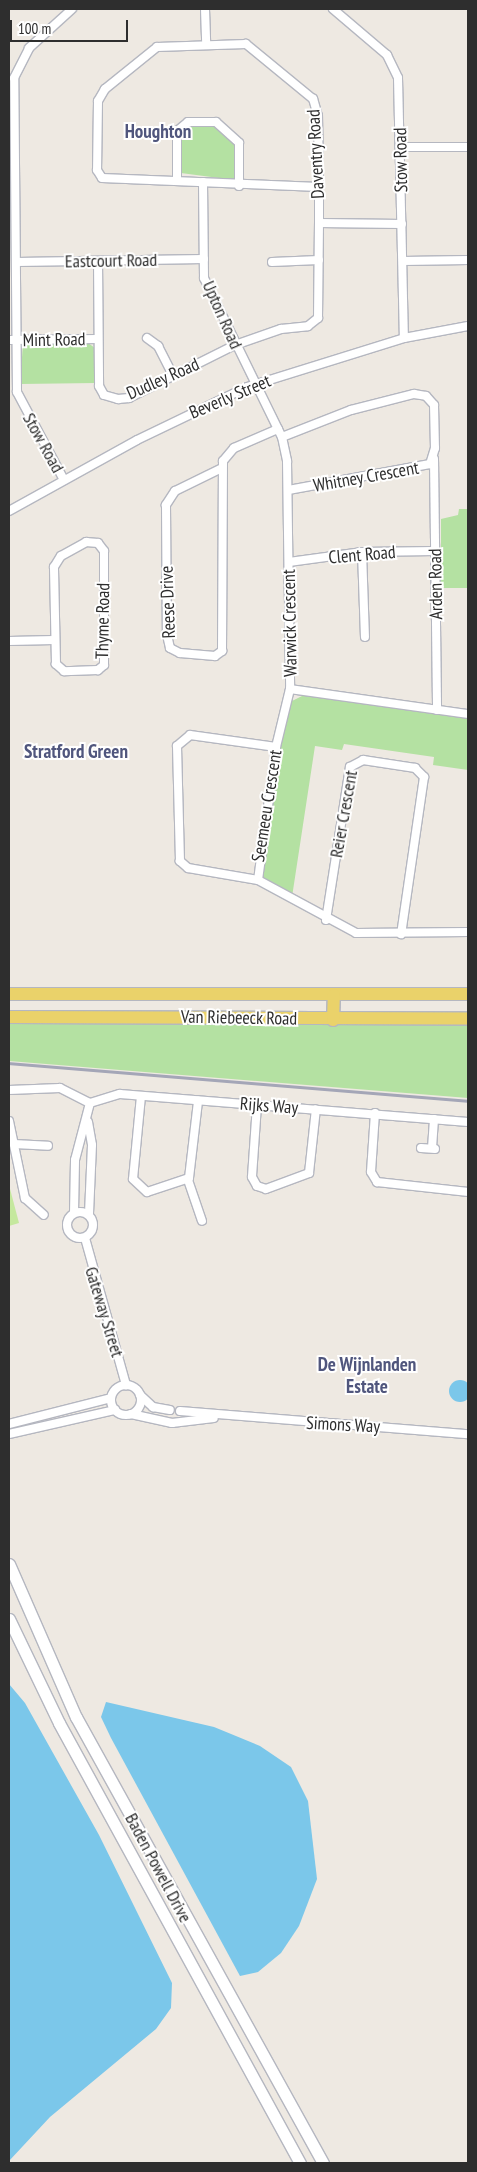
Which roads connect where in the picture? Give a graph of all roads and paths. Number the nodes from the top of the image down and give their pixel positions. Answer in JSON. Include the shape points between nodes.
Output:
{"nodes":[{"id":1,"x":72,"y":9,"type":"edge"},
{"id":2,"x":205,"y":9,"type":"edge"},
{"id":3,"x":333,"y":9,"type":"edge"},
{"id":4,"x":206,"y":42,"type":"junction"},
{"id":5,"x":12,"y":76,"type":"edge"},
{"id":6,"x":401,"y":147,"type":"junction"},
{"id":7,"x":468,"y":147,"type":"edge"},
{"id":8,"x":176,"y":179,"type":"junction"},
{"id":9,"x":203,"y":182,"type":"junction"},
{"id":10,"x":239,"y":186,"type":"junction"},
{"id":11,"x":319,"y":187,"type":"junction"},
{"id":12,"x":12,"y":190,"type":"edge"},
{"id":13,"x":319,"y":223,"type":"junction"},
{"id":14,"x":402,"y":224,"type":"junction"},
{"id":15,"x":204,"y":259,"type":"junction"},
{"id":16,"x":319,"y":260,"type":"junction"},
{"id":17,"x":468,"y":260,"type":"edge"},
{"id":18,"x":98,"y":261,"type":"junction"},
{"id":19,"x":403,"y":261,"type":"junction"},
{"id":20,"x":17,"y":262,"type":"junction"},
{"id":21,"x":272,"y":262,"type":"dead end"},
{"id":22,"x":468,"y":326,"type":"edge"},
{"id":23,"x":146,"y":338,"type":"dead end"},
{"id":24,"x":404,"y":338,"type":"junction"},
{"id":25,"x":98,"y":339,"type":"junction"},
{"id":26,"x":13,"y":340,"type":"edge"},
{"id":27,"x":235,"y":346,"type":"junction"},
{"id":28,"x":173,"y":376,"type":"junction"},
{"id":29,"x":255,"y":385,"type":"junction"},
{"id":30,"x":278,"y":429,"type":"junction"},
{"id":31,"x":282,"y":437,"type":"junction"},
{"id":32,"x":434,"y":459,"type":"junction"},
{"id":33,"x":220,"y":469,"type":"junction"},
{"id":34,"x":64,"y":480,"type":"junction"},
{"id":35,"x":288,"y":490,"type":"junction"},
{"id":36,"x":9,"y":511,"type":"edge"},
{"id":37,"x":435,"y":551,"type":"junction"},
{"id":38,"x":362,"y":552,"type":"junction"},
{"id":39,"x":289,"y":562,"type":"junction"},
{"id":40,"x":364,"y":637,"type":"dead end"},
{"id":41,"x":54,"y":640,"type":"junction"},
{"id":42,"x":9,"y":641,"type":"edge"},
{"id":43,"x":290,"y":689,"type":"junction"},
{"id":44,"x":437,"y":710,"type":"junction"},
{"id":45,"x":468,"y":714,"type":"edge"},
{"id":46,"x":276,"y":747,"type":"junction"},
{"id":47,"x":258,"y":880,"type":"junction"},
{"id":48,"x":326,"y":920,"type":"junction"},
{"id":49,"x":468,"y":932,"type":"edge"},
{"id":50,"x":401,"y":934,"type":"junction"},
{"id":51,"x":9,"y":994,"type":"edge"},
{"id":52,"x":334,"y":994,"type":"junction"},
{"id":53,"x":468,"y":994,"type":"edge"},
{"id":54,"x":9,"y":1018,"type":"edge"},
{"id":55,"x":468,"y":1019,"type":"edge"},
{"id":56,"x":333,"y":1020,"type":"junction"},
{"id":57,"x":9,"y":1090,"type":"edge"},
{"id":58,"x":140,"y":1096,"type":"junction"},
{"id":59,"x":198,"y":1101,"type":"junction"},
{"id":60,"x":90,"y":1103,"type":"junction"},
{"id":61,"x":257,"y":1105,"type":"junction"},
{"id":62,"x":316,"y":1109,"type":"junction"},
{"id":63,"x":375,"y":1113,"type":"junction"},
{"id":64,"x":434,"y":1118,"type":"junction"},
{"id":65,"x":9,"y":1121,"type":"edge"},
{"id":66,"x":88,"y":1122,"type":"junction"},
{"id":67,"x":468,"y":1122,"type":"edge"},
{"id":68,"x":14,"y":1144,"type":"junction"},
{"id":69,"x":48,"y":1146,"type":"dead end"},
{"id":70,"x":420,"y":1148,"type":"dead end"},
{"id":71,"x":75,"y":1176,"type":"junction"},
{"id":72,"x":90,"y":1177,"type":"junction"},
{"id":73,"x":188,"y":1180,"type":"junction"},
{"id":74,"x":468,"y":1192,"type":"edge"},
{"id":75,"x":74,"y":1214,"type":"junction"},
{"id":76,"x":44,"y":1215,"type":"dead end"},
{"id":77,"x":88,"y":1215,"type":"junction"},
{"id":78,"x":202,"y":1222,"type":"dead end"},
{"id":79,"x":85,"y":1238,"type":"junction"},
{"id":80,"x":126,"y":1385,"type":"junction"},
{"id":81,"x":140,"y":1395,"type":"junction"},
{"id":82,"x":111,"y":1398,"type":"junction"},
{"id":83,"x":115,"y":1410,"type":"junction"},
{"id":84,"x":170,"y":1410,"type":"dead end"},
{"id":85,"x":180,"y":1411,"type":"dead end"},
{"id":86,"x":131,"y":1414,"type":"junction"},
{"id":87,"x":218,"y":1417,"type":"junction"},
{"id":88,"x":9,"y":1424,"type":"edge"},
{"id":89,"x":9,"y":1434,"type":"edge"},
{"id":90,"x":468,"y":1434,"type":"edge"},
{"id":91,"x":9,"y":1564,"type":"edge"},
{"id":92,"x":9,"y":1618,"type":"edge"},
{"id":93,"x":300,"y":2163,"type":"edge"},
{"id":94,"x":323,"y":2163,"type":"edge"}],
"edges":[{"from":1,"to":5,"type":"street","name":"Stow Road","via":[[29,48]]},
{"from":2,"to":4,"type":"street"},
{"from":3,"to":6,"type":"street","name":"Stow Road","via":[[375,43],[394,67],[400,94]]},
{"from":4,"to":8,"type":"street","name":"Daventry Road","via":[[150,50],[105,89],[96,107],[99,175],[107,180]]},
{"from":4,"to":11,"type":"street","name":"Daventry Road","via":[[250,46],[310,95],[318,112]]},
{"from":5,"to":12,"type":"street","name":"Stow Road"},
{"from":6,"to":7,"type":"street"},
{"from":6,"to":14,"type":"street","name":"Stow Road"},
{"from":8,"to":9,"type":"street","name":"Daventry Road"},
{"from":8,"to":10,"type":"street","via":[[177,131],[188,122],[216,122],[239,143]]},
{"from":9,"to":10,"type":"street","name":"Daventry Road"},
{"from":9,"to":15,"type":"street","name":"Upton Road"},
{"from":10,"to":11,"type":"street","name":"Daventry Road"},
{"from":11,"to":13,"type":"street","name":"Daventry Road"},
{"from":12,"to":20,"type":"street","name":"Stow Road"},
{"from":13,"to":14,"type":"street"},
{"from":13,"to":16,"type":"street","name":"Daventry Road"},
{"from":14,"to":19,"type":"street","name":"Stow Road"},
{"from":15,"to":18,"type":"street","name":"Eastcourt Road"},
{"from":15,"to":27,"type":"street","name":"Upton Road","via":[[207,287]]},
{"from":16,"to":21,"type":"street"},
{"from":16,"to":27,"type":"street","name":"Daventry Road","via":[[315,322]]},
{"from":17,"to":19,"type":"street"},
{"from":18,"to":20,"type":"street","name":"Eastcourt Road"},
{"from":18,"to":25,"type":"street","name":"Dudley Road"},
{"from":19,"to":24,"type":"street","name":"Stow Road"},
{"from":20,"to":26,"type":"street","name":"Stow Road"},
{"from":22,"to":24,"type":"street","name":"Beverly Street"},
{"from":23,"to":28,"type":"street","via":[[158,346]]},
{"from":24,"to":29,"type":"street","name":"Beverly Street"},
{"from":25,"to":26,"type":"street","name":"Mint Road"},
{"from":25,"to":28,"type":"street","name":"Dudley Road","via":[[99,386],[104,395],[129,398]]},
{"from":26,"to":34,"type":"street","name":"Stow Road","via":[[19,399]]},
{"from":27,"to":28,"type":"street","name":"Dudley Road"},
{"from":27,"to":29,"type":"street","name":"Upton Road"},
{"from":29,"to":30,"type":"street","name":"Warwick Crescent"},
{"from":29,"to":34,"type":"street","name":"Beverly Street","via":[[137,440]]},
{"from":30,"to":31,"type":"street","name":"Warwick Crescent"},
{"from":30,"to":33,"type":"street","name":"Reese Drive","via":[[230,451]]},
{"from":31,"to":32,"type":"street","name":"Whitney Crescent","via":[[352,410],[420,394],[434,405]]},
{"from":31,"to":35,"type":"street","name":"Warwick Crescent"},
{"from":32,"to":35,"type":"street","name":"Whitney Crescent","via":[[423,468]]},
{"from":32,"to":37,"type":"street","name":"Arden Road"},
{"from":33,"to":33,"type":"street","name":"Reese Drive","via":[[222,650],[215,656],[180,653],[170,648],[166,636],[166,505],[175,491]]},
{"from":34,"to":36,"type":"street","name":"Beverly Street"},
{"from":35,"to":39,"type":"street","name":"Warwick Crescent"},
{"from":37,"to":38,"type":"street","name":"Clent Road"},
{"from":37,"to":44,"type":"street","name":"Arden Road"},
{"from":38,"to":39,"type":"street","name":"Clent Road"},
{"from":38,"to":40,"type":"street"},
{"from":39,"to":43,"type":"street","name":"Warwick Crescent"},
{"from":41,"to":41,"type":"street","name":"Thyme Road","via":[[54,567],[61,556],[86,542],[98,543],[104,551],[103,667],[83,672],[58,669]]},
{"from":41,"to":42,"type":"street"},
{"from":43,"to":44,"type":"street","name":"Warwick Crescent"},
{"from":43,"to":46,"type":"street","name":"Seemeeu Crescent"},
{"from":44,"to":45,"type":"street","name":"Warwick Crescent"},
{"from":46,"to":47,"type":"street","name":"Seemeeu Crescent"},
{"from":46,"to":47,"type":"street","via":[[190,735],[177,746],[180,861],[188,868]]},
{"from":47,"to":48,"type":"street","name":"Seemeeu Crescent"},
{"from":48,"to":50,"type":"street","name":"Seemeeu Crescent","via":[[356,934]]},
{"from":48,"to":50,"type":"street","name":"Reier Crescent","via":[[350,767],[362,760],[415,768],[424,777]]},
{"from":49,"to":50,"type":"street","name":"Seemeeu Crescent"},
{"from":51,"to":52,"type":"main road","name":"Van Riebeeck Road"},
{"from":52,"to":53,"type":"main road","name":"Van Riebeeck Road"},
{"from":52,"to":56,"type":"main road"},
{"from":54,"to":56,"type":"main road","name":"Van Riebeeck Road"},
{"from":55,"to":56,"type":"main road","name":"Van Riebeeck Road"},
{"from":57,"to":60,"type":"street","via":[[60,1088]]},
{"from":58,"to":59,"type":"street","name":"Rijks Way"},
{"from":58,"to":60,"type":"street","name":"Rijks Way","via":[[110,1094]]},
{"from":58,"to":73,"type":"street","via":[[136,1186],[150,1192]]},
{"from":59,"to":61,"type":"street","name":"Rijks Way"},
{"from":59,"to":73,"type":"street"},
{"from":60,"to":66,"type":"street"},
{"from":61,"to":62,"type":"street","name":"Rijks Way"},
{"from":61,"to":62,"type":"street","via":[[252,1177],[263,1189],[309,1173]]},
{"from":62,"to":63,"type":"street","name":"Rijks Way"},
{"from":63,"to":64,"type":"street","name":"Rijks Way"},
{"from":63,"to":74,"type":"street","via":[[371,1172],[377,1182]]},
{"from":64,"to":67,"type":"street","name":"Rijks Way"},
{"from":64,"to":70,"type":"street","via":[[434,1149]]},
{"from":65,"to":68,"type":"street"},
{"from":66,"to":71,"type":"street","via":[[78,1145]]},
{"from":66,"to":72,"type":"street"},
{"from":68,"to":69,"type":"street"},
{"from":68,"to":76,"type":"street","via":[[25,1198]]},
{"from":71,"to":72,"type":"street"},
{"from":71,"to":75,"type":"street"},
{"from":72,"to":77,"type":"street"},
{"from":73,"to":78,"type":"street"},
{"from":75,"to":77,"type":"street"},
{"from":75,"to":79,"type":"street","via":[[67,1230],[73,1237]]},
{"from":77,"to":79,"type":"street","via":[[93,1227]]},
{"from":79,"to":80,"type":"street","name":"Gateway Street"},
{"from":80,"to":81,"type":"street"},
{"from":80,"to":82,"type":"street","via":[[118,1387]]},
{"from":81,"to":84,"type":"street","via":[[153,1407]]},
{"from":81,"to":86,"type":"street","via":[[138,1408]]},
{"from":82,"to":83,"type":"street"},
{"from":82,"to":88,"type":"street"},
{"from":83,"to":86,"type":"street"},
{"from":83,"to":89,"type":"street"},
{"from":85,"to":87,"type":"street","name":"Simons Way"},
{"from":86,"to":87,"type":"street","name":"Simons Way","via":[[184,1424]]},
{"from":87,"to":90,"type":"street","name":"Simons Way"},
{"from":91,"to":94,"type":"main road","name":"Baden Powell Drive","via":[[76,1718]]},
{"from":92,"to":93,"type":"main road","name":"Baden Powell Drive","via":[[59,1724]]}]}
